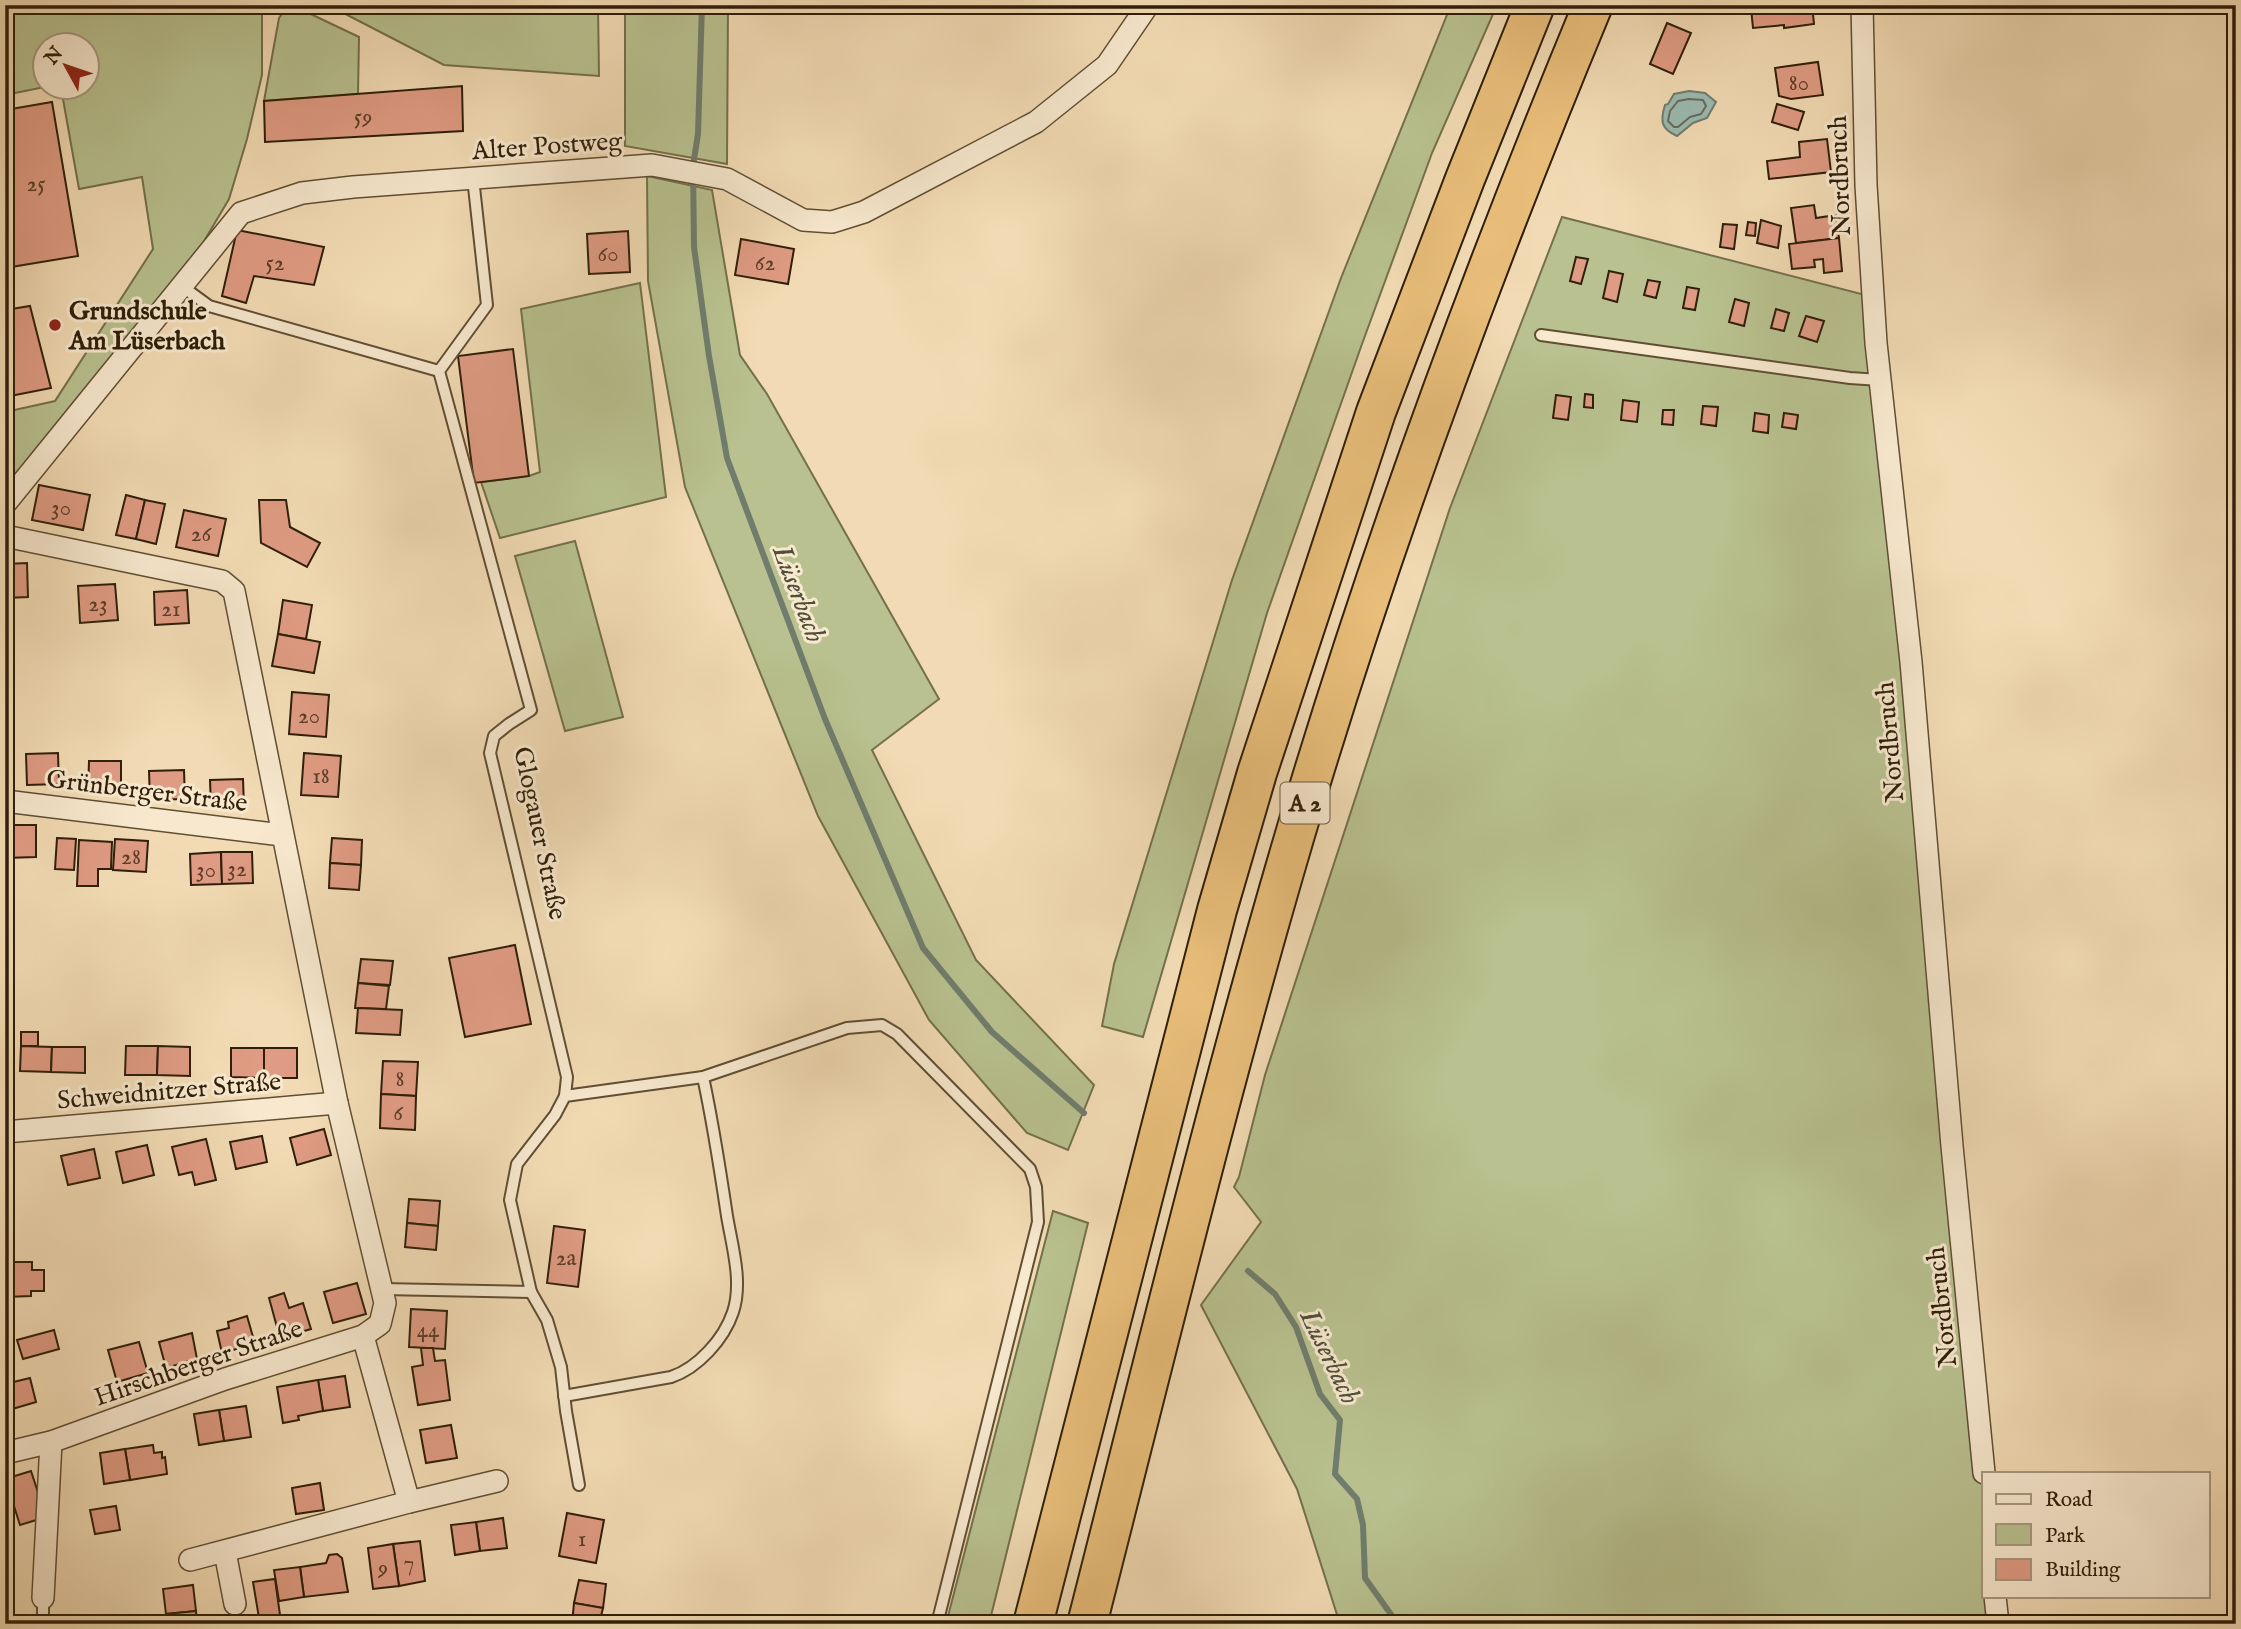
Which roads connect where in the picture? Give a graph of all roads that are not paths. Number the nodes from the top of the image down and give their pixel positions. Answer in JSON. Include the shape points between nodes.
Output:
{"nodes":[{"id":1,"x":1148,"y":5,"type":"edge"},
{"id":2,"x":1535,"y":5,"type":"edge"},
{"id":3,"x":1593,"y":5,"type":"edge"},
{"id":4,"x":1862,"y":5,"type":"edge"},
{"id":5,"x":473,"y":178,"type":"junction"},
{"id":6,"x":183,"y":287,"type":"junction"},
{"id":7,"x":1541,"y":335,"type":"dead end"},
{"id":8,"x":439,"y":371,"type":"junction"},
{"id":9,"x":1880,"y":380,"type":"junction"},
{"id":10,"x":5,"y":504,"type":"edge"},
{"id":11,"x":5,"y":536,"type":"edge"},
{"id":12,"x":5,"y":801,"type":"edge"},
{"id":13,"x":282,"y":835,"type":"junction"},
{"id":14,"x":703,"y":1077,"type":"junction"},
{"id":15,"x":565,"y":1096,"type":"junction"},
{"id":16,"x":337,"y":1103,"type":"junction"},
{"id":17,"x":5,"y":1132,"type":"edge"},
{"id":18,"x":382,"y":1289,"type":"junction"},
{"id":19,"x":531,"y":1292,"type":"junction"},
{"id":20,"x":363,"y":1336,"type":"junction"},
{"id":21,"x":564,"y":1396,"type":"junction"},
{"id":22,"x":51,"y":1442,"type":"junction"},
{"id":23,"x":5,"y":1454,"type":"edge"},
{"id":24,"x":1984,"y":1472,"type":"edge"},
{"id":25,"x":497,"y":1481,"type":"dead end"},
{"id":26,"x":579,"y":1485,"type":"dead end"},
{"id":27,"x":409,"y":1502,"type":"junction"},
{"id":28,"x":225,"y":1552,"type":"junction"},
{"id":29,"x":190,"y":1560,"type":"dead end"},
{"id":30,"x":43,"y":1598,"type":"joint"},
{"id":31,"x":1995,"y":1598,"type":"edge"},
{"id":32,"x":235,"y":1604,"type":"dead end"},
{"id":33,"x":43,"y":1624,"type":"edge"},
{"id":34,"x":937,"y":1624,"type":"edge"},
{"id":35,"x":1033,"y":1624,"type":"edge"},
{"id":36,"x":1087,"y":1624,"type":"edge"},
{"id":37,"x":1998,"y":1624,"type":"edge"}],
"edges":[{"from":1,"to":5,"type":"street","name":"Alter Postweg","via":[[1107,65],[1036,122],[864,212],[832,222],[803,220],[727,179],[652,165]]},
{"from":2,"to":35,"type":"highway","number":"A 2","via":[[1376,412],[1257,773],[1187,1024]]},
{"from":3,"to":36,"type":"highway","number":"A 2","via":[[1511,204],[1425,435],[1347,665],[1226,1082]]},
{"from":4,"to":9,"type":"street","name":"Nordbruch","via":[[1866,185]]},
{"from":5,"to":6,"type":"street","name":"Alter Postweg","via":[[302,193],[242,213]]},
{"from":5,"to":8,"type":"lane","via":[[487,304]]},
{"from":6,"to":8,"type":"lane","via":[[209,306]]},
{"from":6,"to":10,"type":"street","name":"Alter Postweg"},
{"from":7,"to":9,"type":"lane"},
{"from":8,"to":15,"type":"lane","name":"Glogauer Straße","via":[[531,710],[494,736],[490,753],[567,1077]]},
{"from":9,"to":24,"type":"street","name":"Nordbruch","via":[[1911,662]]},
{"from":11,"to":13,"type":"street","via":[[222,581],[234,591]]},
{"from":12,"to":13,"type":"street","name":"Grünberger Straße"},
{"from":13,"to":16,"type":"street"},
{"from":14,"to":15,"type":"lane"},
{"from":14,"to":21,"type":"lane","via":[[737,1280],[733,1312],[717,1341],[684,1373]]},
{"from":14,"to":34,"type":"lane","via":[[847,1028],[882,1026],[897,1034],[1030,1169],[1038,1222]]},
{"from":15,"to":19,"type":"lane","via":[[517,1164],[510,1200]]},
{"from":16,"to":17,"type":"street","name":"Schweidnitzer Straße"},
{"from":16,"to":18,"type":"street"},
{"from":18,"to":19,"type":"lane"},
{"from":18,"to":20,"type":"street","via":[[386,1303],[380,1324]]},
{"from":19,"to":21,"type":"lane","via":[[547,1320]]},
{"from":20,"to":22,"type":"street","name":"Hirschberger Straße","via":[[225,1379]]},
{"from":20,"to":27,"type":"street"},
{"from":21,"to":26,"type":"lane"},
{"from":22,"to":23,"type":"street","name":"Hirschberger Straße"},
{"from":22,"to":30,"type":"street"},
{"from":25,"to":27,"type":"street"},
{"from":27,"to":28,"type":"street"},
{"from":28,"to":29,"type":"street"},
{"from":28,"to":32,"type":"street"},
{"from":30,"to":33,"type":"lane"},
{"from":31,"to":37,"type":"street"}]}
